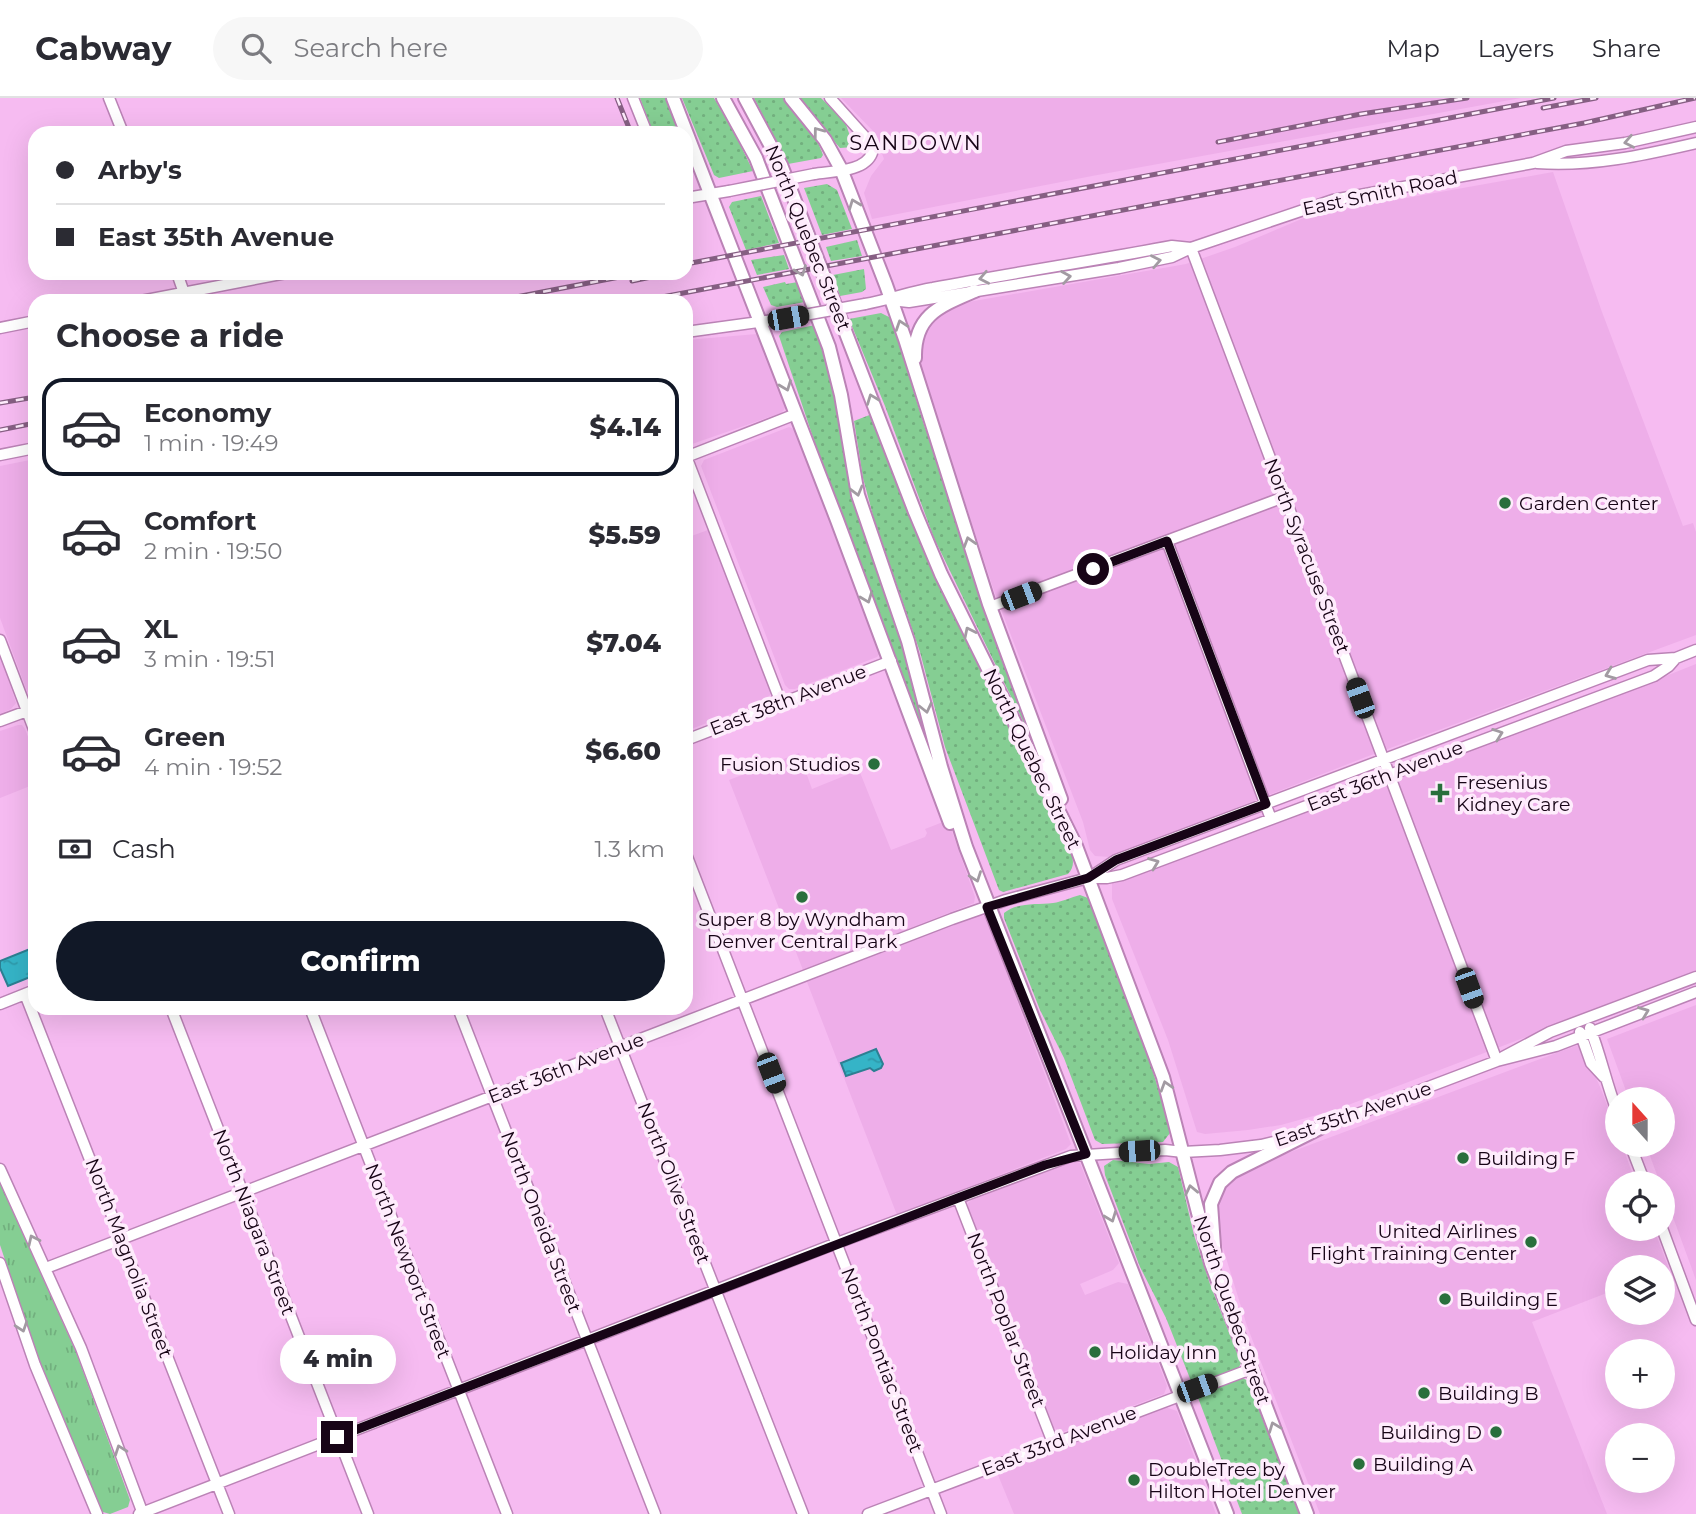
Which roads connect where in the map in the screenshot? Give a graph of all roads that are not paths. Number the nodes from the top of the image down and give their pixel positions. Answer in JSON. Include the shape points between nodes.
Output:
{"nodes":[{"id":1,"x":109,"y":98,"type":"edge"},
{"id":2,"x":633,"y":98,"type":"edge"},
{"id":3,"x":673,"y":98,"type":"edge"},
{"id":4,"x":723,"y":98,"type":"edge"},
{"id":5,"x":745,"y":98,"type":"edge"},
{"id":6,"x":791,"y":98,"type":"edge"},
{"id":7,"x":830,"y":98,"type":"edge"},
{"id":8,"x":120,"y":126,"type":"edge"},
{"id":9,"x":644,"y":126,"type":"edge"},
{"id":10,"x":684,"y":126,"type":"edge"},
{"id":11,"x":1696,"y":127,"type":"edge"},
{"id":12,"x":1696,"y":143,"type":"edge"},
{"id":13,"x":693,"y":149,"type":"edge"},
{"id":14,"x":1533,"y":163,"type":"junction"},
{"id":15,"x":841,"y":169,"type":"junction"},
{"id":16,"x":711,"y":194,"type":"junction"},
{"id":17,"x":693,"y":197,"type":"edge"},
{"id":18,"x":1191,"y":248,"type":"junction"},
{"id":19,"x":179,"y":280,"type":"edge"},
{"id":20,"x":250,"y":280,"type":"edge"},
{"id":21,"x":975,"y":291,"type":"junction"},
{"id":22,"x":184,"y":293,"type":"junction"},
{"id":23,"x":179,"y":294,"type":"edge"},
{"id":24,"x":891,"y":300,"type":"junction"},
{"id":25,"x":28,"y":322,"type":"edge"},
{"id":26,"x":761,"y":322,"type":"junction"},
{"id":27,"x":0,"y":328,"type":"edge"},
{"id":28,"x":693,"y":330,"type":"edge"},
{"id":29,"x":915,"y":369,"type":"junction"},
{"id":30,"x":796,"y":414,"type":"junction"},
{"id":31,"x":28,"y":450,"type":"edge"},
{"id":32,"x":0,"y":454,"type":"edge"},
{"id":33,"x":693,"y":454,"type":"edge"},
{"id":34,"x":693,"y":475,"type":"edge"},
{"id":35,"x":1284,"y":497,"type":"junction"},
{"id":36,"x":1167,"y":541,"type":"junction"},
{"id":37,"x":990,"y":607,"type":"junction"},
{"id":38,"x":0,"y":640,"type":"edge"},
{"id":39,"x":1696,"y":650,"type":"edge"},
{"id":40,"x":1676,"y":658,"type":"junction"},
{"id":41,"x":891,"y":661,"type":"junction"},
{"id":42,"x":28,"y":702,"type":"edge"},
{"id":43,"x":781,"y":703,"type":"junction"},
{"id":44,"x":28,"y":710,"type":"edge"},
{"id":45,"x":0,"y":721,"type":"edge"},
{"id":46,"x":693,"y":737,"type":"edge"},
{"id":47,"x":1383,"y":760,"type":"junction"},
{"id":48,"x":1389,"y":775,"type":"junction"},
{"id":49,"x":1266,"y":804,"type":"junction"},
{"id":50,"x":1271,"y":819,"type":"junction"},
{"id":51,"x":1076,"y":846,"type":"junction"},
{"id":52,"x":965,"y":847,"type":"junction"},
{"id":53,"x":693,"y":872,"type":"edge"},
{"id":54,"x":1088,"y":878,"type":"junction"},
{"id":55,"x":987,"y":907,"type":"junction"},
{"id":56,"x":1696,"y":977,"type":"edge"},
{"id":57,"x":1696,"y":992,"type":"edge"},
{"id":58,"x":28,"y":995,"type":"edge"},
{"id":59,"x":742,"y":1000,"type":"junction"},
{"id":60,"x":0,"y":1003,"type":"edge"},
{"id":61,"x":37,"y":1015,"type":"edge"},
{"id":62,"x":174,"y":1015,"type":"edge"},
{"id":63,"x":313,"y":1015,"type":"edge"},
{"id":64,"x":461,"y":1015,"type":"edge"},
{"id":65,"x":609,"y":1015,"type":"edge"},
{"id":66,"x":1581,"y":1021,"type":"junction"},
{"id":67,"x":1586,"y":1034,"type":"junction"},
{"id":68,"x":621,"y":1047,"type":"junction"},
{"id":69,"x":1497,"y":1061,"type":"junction"},
{"id":70,"x":1608,"y":1087,"type":"edge"},
{"id":71,"x":492,"y":1096,"type":"junction"},
{"id":72,"x":1320,"y":1128,"type":"junction"},
{"id":73,"x":363,"y":1146,"type":"junction"},
{"id":74,"x":1183,"y":1153,"type":"junction"},
{"id":75,"x":1086,"y":1154,"type":"junction"},
{"id":76,"x":0,"y":1169,"type":"edge"},
{"id":77,"x":243,"y":1192,"type":"junction"},
{"id":78,"x":958,"y":1198,"type":"junction"},
{"id":79,"x":121,"y":1239,"type":"junction"},
{"id":80,"x":1667,"y":1241,"type":"edge"},
{"id":81,"x":837,"y":1244,"type":"junction"},
{"id":82,"x":0,"y":1262,"type":"edge"},
{"id":83,"x":46,"y":1268,"type":"junction"},
{"id":84,"x":1216,"y":1278,"type":"junction"},
{"id":85,"x":3,"y":1284,"type":"edge"},
{"id":86,"x":716,"y":1290,"type":"junction"},
{"id":87,"x":1696,"y":1317,"type":"edge"},
{"id":88,"x":587,"y":1340,"type":"junction"},
{"id":89,"x":1251,"y":1369,"type":"junction"},
{"id":90,"x":458,"y":1390,"type":"junction"},
{"id":91,"x":1181,"y":1395,"type":"junction"},
{"id":92,"x":337,"y":1437,"type":"junction"},
{"id":93,"x":1054,"y":1443,"type":"junction"},
{"id":94,"x":217,"y":1484,"type":"junction"},
{"id":95,"x":932,"y":1490,"type":"junction"},
{"id":96,"x":142,"y":1513,"type":"edge"},
{"id":97,"x":97,"y":1514,"type":"edge"},
{"id":98,"x":229,"y":1514,"type":"edge"},
{"id":99,"x":368,"y":1514,"type":"edge"},
{"id":100,"x":507,"y":1514,"type":"edge"},
{"id":101,"x":655,"y":1514,"type":"edge"},
{"id":102,"x":803,"y":1514,"type":"edge"},
{"id":103,"x":868,"y":1514,"type":"edge"},
{"id":104,"x":941,"y":1514,"type":"edge"},
{"id":105,"x":1227,"y":1514,"type":"edge"},
{"id":106,"x":1307,"y":1514,"type":"edge"}],
"edges":[{"from":1,"to":8,"type":"street"},
{"from":2,"to":9,"type":"street"},
{"from":3,"to":10,"type":"main road"},
{"from":4,"to":52,"type":"main road","name":"North Quebec Street","one_way":true,"via":[[756,158],[829,347],[858,495],[911,648]]},
{"from":51,"to":5,"type":"main road","name":"North Quebec Street","one_way":true,"via":[[936,562],[789,186]]},
{"from":15,"to":6,"type":"main road","one_way":true,"via":[[825,140]]},
{"from":7,"to":15,"type":"street","via":[[872,146],[865,163]]},
{"from":11,"to":14,"type":"street","name":"East Smith Road","one_way":true,"via":[[1566,151]]},
{"from":12,"to":14,"type":"street","name":"East Smith Road","via":[[1626,158],[1564,165]]},
{"from":13,"to":16,"type":"main road"},
{"from":14,"to":18,"type":"street","name":"East Smith Road","via":[[1334,200]]},
{"from":15,"to":16,"type":"street","bridge":true},
{"from":24,"to":15,"type":"main road","one_way":true},
{"from":16,"to":17,"type":"street"},
{"from":16,"to":26,"type":"main road"},
{"from":21,"to":18,"type":"street","name":"East Smith Road","one_way":true,"via":[[1146,263]]},
{"from":18,"to":24,"type":"street","name":"East Smith Road","one_way":true,"via":[[1172,246],[1002,275],[906,293]]},
{"from":18,"to":35,"type":"street","name":"North Syracuse Street"},
{"from":19,"to":22,"type":"street"},
{"from":20,"to":22,"type":"street"},
{"from":21,"to":24,"type":"street","name":"East Smith Road","via":[[909,302]]},
{"from":21,"to":29,"type":"main road","via":[[928,316],[917,338]]},
{"from":22,"to":23,"type":"street"},
{"from":24,"to":26,"type":"street","name":"East Smith Road","bridge":true},
{"from":29,"to":24,"type":"main road","one_way":true},
{"from":25,"to":27,"type":"street"},
{"from":26,"to":28,"type":"street","name":"East Smith Road"},
{"from":26,"to":30,"type":"main road","one_way":true},
{"from":37,"to":29,"type":"main road","one_way":true},
{"from":30,"to":33,"type":"street"},
{"from":30,"to":41,"type":"main road","one_way":true},
{"from":31,"to":32,"type":"street"},
{"from":34,"to":43,"type":"street"},
{"from":35,"to":36,"type":"street"},
{"from":35,"to":47,"type":"street","name":"North Syracuse Street"},
{"from":36,"to":37,"type":"street"},
{"from":36,"to":49,"type":"street"},
{"from":37,"to":51,"type":"main road"},
{"from":38,"to":42,"type":"street"},
{"from":39,"to":40,"type":"street","name":"East 36th Avenue"},
{"from":40,"to":47,"type":"street","name":"East 36th Avenue","one_way":true,"via":[[1648,660]]},
{"from":48,"to":40,"type":"street","name":"East 36th Avenue","one_way":true,"via":[[1654,676]]},
{"from":41,"to":43,"type":"street","name":"East 38th Avenue"},
{"from":41,"to":52,"type":"main road","via":[[946,814]]},
{"from":43,"to":46,"type":"street","name":"East 38th Avenue"},
{"from":44,"to":45,"type":"street"},
{"from":47,"to":48,"type":"street","name":"North Syracuse Street"},
{"from":47,"to":49,"type":"street","name":"East 36th Avenue"},
{"from":48,"to":50,"type":"street","name":"East 36th Avenue"},
{"from":48,"to":69,"type":"street","name":"North Syracuse Street"},
{"from":49,"to":50,"type":"street"},
{"from":49,"to":54,"type":"street","name":"East 36th Avenue","via":[[1116,860]]},
{"from":54,"to":50,"type":"street","name":"East 36th Avenue","one_way":true,"via":[[1122,874]]},
{"from":51,"to":54,"type":"main road","name":"North Quebec Street"},
{"from":52,"to":55,"type":"main road","name":"North Quebec Street","one_way":true},
{"from":53,"to":59,"type":"street","name":"North Pontiac Street"},
{"from":54,"to":55,"type":"street","name":"East 36th Avenue"},
{"from":74,"to":54,"type":"main road","name":"North Quebec Street","one_way":true,"via":[[1157,1059]]},
{"from":55,"to":59,"type":"street","name":"East 36th Avenue"},
{"from":55,"to":75,"type":"main road","name":"North Quebec Street"},
{"from":56,"to":66,"type":"street","name":"East 35th Avenue"},
{"from":67,"to":57,"type":"street","name":"East 35th Avenue","one_way":true},
{"from":58,"to":60,"type":"street"},
{"from":59,"to":68,"type":"street","name":"East 36th Avenue"},
{"from":59,"to":81,"type":"street","name":"North Pontiac Street"},
{"from":61,"to":79,"type":"street","name":"North Magnolia Street"},
{"from":62,"to":77,"type":"street","name":"North Niagara Street"},
{"from":63,"to":73,"type":"street","name":"North Newport Street"},
{"from":64,"to":71,"type":"street","name":"North Oneida Street"},
{"from":65,"to":68,"type":"street","name":"North Olive Street"},
{"from":66,"to":67,"type":"street"},
{"from":66,"to":69,"type":"street","name":"East 35th Avenue"},
{"from":67,"to":69,"type":"street","name":"East 35th Avenue"},
{"from":67,"to":70,"type":"street","via":[[1591,1063]]},
{"from":68,"to":71,"type":"street","name":"East 36th Avenue"},
{"from":68,"to":86,"type":"street","name":"North Olive Street"},
{"from":69,"to":72,"type":"street","name":"East 35th Avenue"},
{"from":71,"to":73,"type":"street","name":"East 36th Avenue"},
{"from":71,"to":88,"type":"street","name":"North Oneida Street"},
{"from":72,"to":74,"type":"street","name":"East 35th Avenue","via":[[1261,1145]]},
{"from":72,"to":84,"type":"main road","via":[[1232,1172],[1220,1183],[1211,1205]]},
{"from":73,"to":77,"type":"street","name":"East 36th Avenue"},
{"from":73,"to":90,"type":"street","name":"North Newport Street"},
{"from":74,"to":75,"type":"street","name":"East 35th Avenue"},
{"from":84,"to":74,"type":"main road","name":"North Quebec Street","one_way":true},
{"from":75,"to":78,"type":"street","name":"East 35th Avenue"},
{"from":75,"to":91,"type":"main road","name":"North Quebec Street","one_way":true},
{"from":83,"to":76,"type":"street","one_way":true},
{"from":77,"to":79,"type":"street","name":"East 36th Avenue"},
{"from":77,"to":92,"type":"street","name":"North Niagara Street"},
{"from":78,"to":81,"type":"street","name":"East 35th Avenue"},
{"from":78,"to":93,"type":"street","name":"North Poplar Street"},
{"from":79,"to":83,"type":"street","name":"East 36th Avenue"},
{"from":79,"to":94,"type":"street","name":"North Magnolia Street"},
{"from":80,"to":87,"type":"street"},
{"from":81,"to":86,"type":"street","name":"East 35th Avenue"},
{"from":81,"to":95,"type":"street","name":"North Pontiac Street"},
{"from":82,"to":85,"type":"street"},
{"from":96,"to":83,"type":"street","one_way":true},
{"from":84,"to":89,"type":"main road","name":"North Quebec Street"},
{"from":85,"to":97,"type":"street","one_way":true},
{"from":86,"to":88,"type":"street","name":"East 35th Avenue"},
{"from":86,"to":102,"type":"street","name":"North Olive Street"},
{"from":88,"to":90,"type":"street","name":"East 35th Avenue"},
{"from":88,"to":101,"type":"street","name":"North Oneida Street"},
{"from":89,"to":91,"type":"street","name":"East 33rd Avenue"},
{"from":106,"to":89,"type":"main road","name":"North Quebec Street","one_way":true},
{"from":90,"to":92,"type":"street","name":"East 35th Avenue"},
{"from":90,"to":100,"type":"street","name":"North Newport Street"},
{"from":91,"to":93,"type":"street","name":"East 33rd Avenue"},
{"from":91,"to":105,"type":"main road","name":"North Quebec Street"},
{"from":92,"to":94,"type":"street","name":"East 35th Avenue"},
{"from":92,"to":99,"type":"street","name":"North Niagara Street"},
{"from":93,"to":95,"type":"street","name":"East 33rd Avenue"},
{"from":94,"to":96,"type":"street","name":"East 35th Avenue"},
{"from":94,"to":98,"type":"street","name":"North Magnolia Street"},
{"from":95,"to":103,"type":"street","name":"East 33rd Avenue"},
{"from":95,"to":104,"type":"street","name":"North Pontiac Street"}]}
